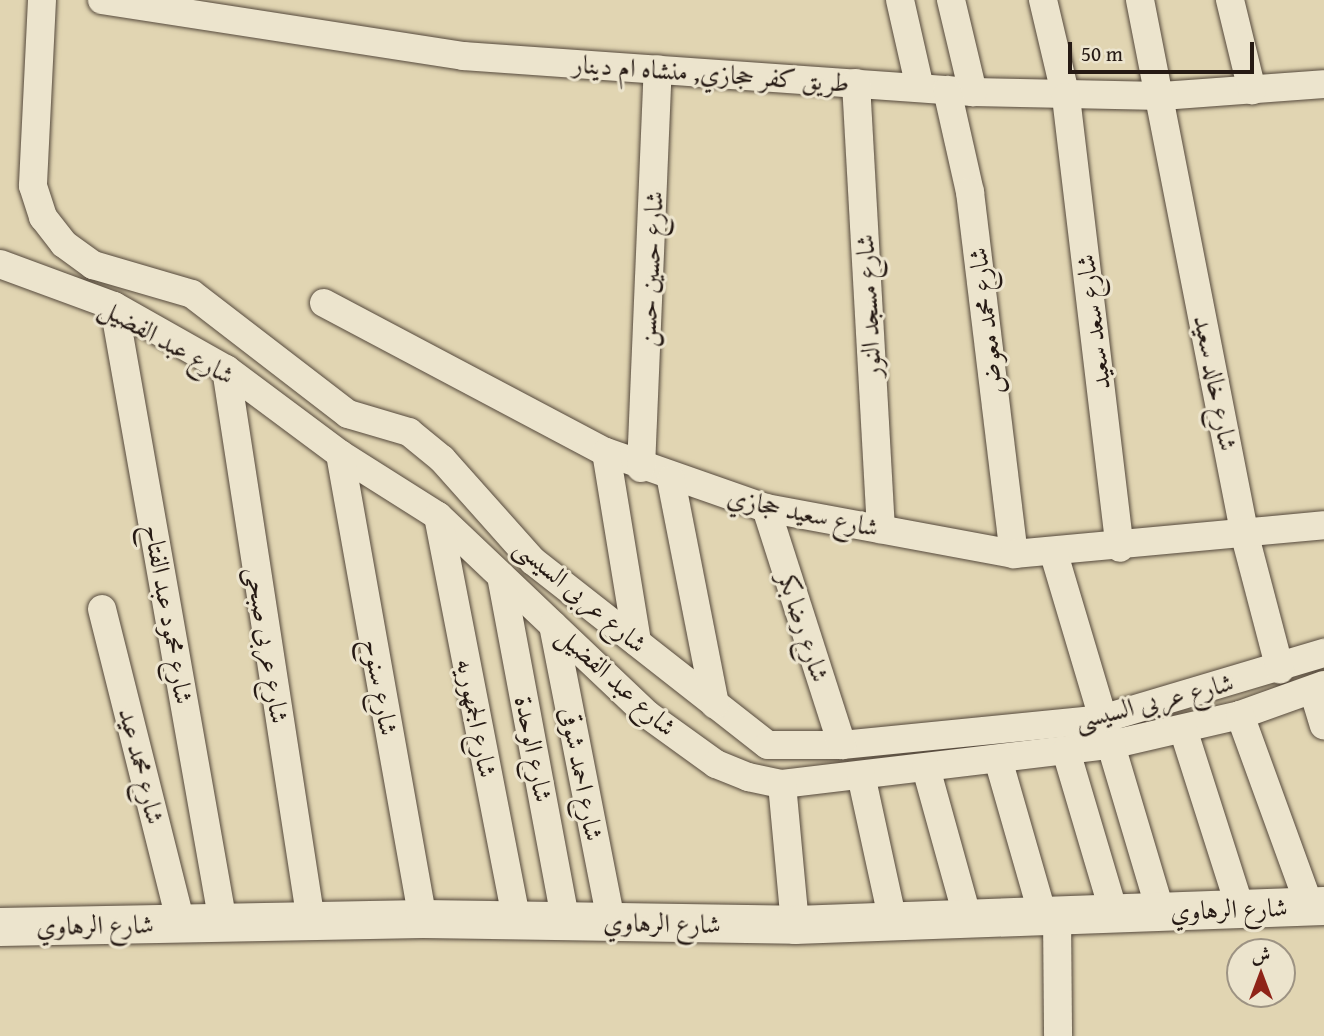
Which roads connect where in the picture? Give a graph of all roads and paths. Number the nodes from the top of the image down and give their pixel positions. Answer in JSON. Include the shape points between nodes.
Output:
{"nodes":[{"id":1,"x":42,"y":0,"type":"edge"},
{"id":2,"x":102,"y":0,"type":"edge"},
{"id":3,"x":900,"y":0,"type":"edge"},
{"id":4,"x":951,"y":0,"type":"edge"},
{"id":5,"x":1043,"y":0,"type":"edge"},
{"id":6,"x":1140,"y":0,"type":"edge"},
{"id":7,"x":1230,"y":0,"type":"edge"},
{"id":8,"x":659,"y":69,"type":"junction"},
{"id":9,"x":856,"y":83,"type":"junction"},
{"id":10,"x":1324,"y":84,"type":"edge"},
{"id":11,"x":947,"y":90,"type":"junction"},
{"id":12,"x":1252,"y":90,"type":"junction"},
{"id":13,"x":1162,"y":96,"type":"junction"},
{"id":14,"x":1066,"y":97,"type":"junction"},
{"id":15,"x":0,"y":264,"type":"edge"},
{"id":16,"x":324,"y":303,"type":"dead end"},
{"id":17,"x":114,"y":306,"type":"junction"},
{"id":18,"x":226,"y":369,"type":"junction"},
{"id":19,"x":606,"y":452,"type":"junction"},
{"id":20,"x":340,"y":454,"type":"junction"},
{"id":21,"x":641,"y":468,"type":"junction"},
{"id":22,"x":671,"y":480,"type":"junction"},
{"id":23,"x":765,"y":508,"type":"junction"},
{"id":24,"x":438,"y":516,"type":"junction"},
{"id":25,"x":1324,"y":525,"type":"edge"},
{"id":26,"x":881,"y":529,"type":"junction"},
{"id":27,"x":1245,"y":536,"type":"junction"},
{"id":28,"x":1120,"y":548,"type":"junction"},
{"id":29,"x":1014,"y":554,"type":"junction"},
{"id":30,"x":1054,"y":554,"type":"junction"},
{"id":31,"x":501,"y":576,"type":"junction"},
{"id":32,"x":102,"y":609,"type":"dead end"},
{"id":33,"x":553,"y":625,"type":"junction"},
{"id":34,"x":637,"y":642,"type":"junction"},
{"id":35,"x":1324,"y":653,"type":"edge"},
{"id":36,"x":1280,"y":669,"type":"junction"},
{"id":37,"x":1318,"y":687,"type":"edge"},
{"id":38,"x":715,"y":705,"type":"junction"},
{"id":39,"x":1240,"y":715,"type":"junction"},
{"id":40,"x":1102,"y":719,"type":"junction"},
{"id":41,"x":1324,"y":725,"type":"edge"},
{"id":42,"x":1183,"y":729,"type":"junction"},
{"id":43,"x":842,"y":746,"type":"junction"},
{"id":44,"x":1111,"y":746,"type":"junction"},
{"id":45,"x":1066,"y":751,"type":"junction"},
{"id":46,"x":998,"y":760,"type":"junction"},
{"id":47,"x":926,"y":768,"type":"junction"},
{"id":48,"x":861,"y":775,"type":"junction"},
{"id":49,"x":782,"y":784,"type":"junction"},
{"id":50,"x":1317,"y":907,"type":"edge"},
{"id":51,"x":1240,"y":908,"type":"junction"},
{"id":52,"x":1161,"y":912,"type":"junction"},
{"id":53,"x":1114,"y":914,"type":"junction"},
{"id":54,"x":1050,"y":916,"type":"junction"},
{"id":55,"x":423,"y":919,"type":"junction"},
{"id":56,"x":968,"y":919,"type":"junction"},
{"id":57,"x":311,"y":921,"type":"junction"},
{"id":58,"x":517,"y":921,"type":"junction"},
{"id":59,"x":566,"y":922,"type":"junction"},
{"id":60,"x":611,"y":922,"type":"junction"},
{"id":61,"x":893,"y":922,"type":"junction"},
{"id":62,"x":223,"y":923,"type":"junction"},
{"id":63,"x":181,"y":924,"type":"junction"},
{"id":64,"x":795,"y":925,"type":"junction"},
{"id":65,"x":0,"y":928,"type":"edge"},
{"id":66,"x":1058,"y":1036,"type":"edge"}],
"edges":[{"from":1,"to":34,"type":"street","name":"شارع عربى السيسى","via":[[33,187],[43,217],[64,244],[93,265],[192,294],[348,414],[409,432],[442,459],[533,561]]},
{"from":2,"to":8,"type":"street","name":"طريق كفر حجازي, منشاه ام دينار","via":[[463,56]]},
{"from":3,"to":11,"type":"street"},
{"from":4,"to":11,"type":"street"},
{"from":5,"to":14,"type":"street","name":"شارع سعد سعيد"},
{"from":6,"to":13,"type":"street","name":"شارع خالد سعيد"},
{"from":7,"to":12,"type":"street"},
{"from":8,"to":9,"type":"street","name":"طريق كفر حجازي, منشاه ام دينار"},
{"from":8,"to":21,"type":"street","name":"شارع حسين حسن"},
{"from":9,"to":11,"type":"street","name":"طريق كفر حجازي, منشاه ام دينار"},
{"from":9,"to":26,"type":"street","name":"شارع مسجد النور"},
{"from":10,"to":12,"type":"street","name":"طريق كفر حجازي, منشاه ام دينار"},
{"from":11,"to":14,"type":"street","name":"طريق كفر حجازي, منشاه ام دينار"},
{"from":11,"to":29,"type":"street","name":"شارع محمد معوض","via":[[970,192]]},
{"from":12,"to":13,"type":"street","name":"طريق كفر حجازي, منشاه ام دينار"},
{"from":13,"to":14,"type":"street","name":"طريق كفر حجازي, منشاه ام دينار"},
{"from":13,"to":27,"type":"street","name":"شارع خالد سعيد"},
{"from":14,"to":28,"type":"street","name":"شارع سعد سعيد"},
{"from":15,"to":17,"type":"street","name":"شارع عبد الفضيل"},
{"from":16,"to":19,"type":"street","name":"شارع سعيد حجازي"},
{"from":17,"to":18,"type":"street","name":"شارع عبد الفضيل"},
{"from":17,"to":62,"type":"street","name":"شارع محمود عبد الفتاح"},
{"from":18,"to":20,"type":"street","name":"شارع عبد الفضيل"},
{"from":18,"to":57,"type":"street","name":"شارع عربى صبحى"},
{"from":19,"to":21,"type":"street","name":"شارع سعيد حجازي"},
{"from":19,"to":34,"type":"street"},
{"from":20,"to":24,"type":"street","name":"شارع عبد الفضيل"},
{"from":20,"to":55,"type":"street","name":"شارع سنوح"},
{"from":21,"to":22,"type":"street","name":"شارع سعيد حجازي"},
{"from":22,"to":23,"type":"street","name":"شارع سعيد حجازي"},
{"from":22,"to":38,"type":"street"},
{"from":23,"to":26,"type":"street","name":"شارع سعيد حجازي"},
{"from":23,"to":43,"type":"street","name":"شارع رضا بكر"},
{"from":24,"to":31,"type":"street","name":"شارع عبد الفضيل"},
{"from":24,"to":58,"type":"street","name":"شارع الجمهوريه"},
{"from":25,"to":27,"type":"street","name":"شارع سعيد حجازي"},
{"from":26,"to":29,"type":"street","name":"شارع سعيد حجازي"},
{"from":27,"to":28,"type":"street","name":"شارع سعيد حجازي"},
{"from":27,"to":36,"type":"street","name":"شارع خالد سعيد"},
{"from":28,"to":30,"type":"street","name":"شارع سعيد حجازي"},
{"from":29,"to":30,"type":"street","name":"شارع سعيد حجازي"},
{"from":30,"to":40,"type":"street"},
{"from":31,"to":33,"type":"street","name":"شارع عبد الفضيل"},
{"from":31,"to":59,"type":"street","name":"شارع الوحدة"},
{"from":32,"to":63,"type":"street","name":"شارع محمد عيد"},
{"from":33,"to":49,"type":"street","name":"شارع عبد الفضيل","via":[[648,715],[716,764]]},
{"from":33,"to":60,"type":"street","name":"شارع احمد شوقى"},
{"from":34,"to":38,"type":"street","name":"شارع عربى السيسى"},
{"from":35,"to":36,"type":"street","name":"شارع عربى السيسى"},
{"from":36,"to":40,"type":"street","name":"شارع عربى السيسى"},
{"from":37,"to":39,"type":"street","name":"شارع عبد الفضيل"},
{"from":37,"to":41,"type":"street"},
{"from":38,"to":43,"type":"street","name":"شارع عربى السيسى","via":[[772,747]]},
{"from":39,"to":42,"type":"street","name":"شارع عبد الفضيل"},
{"from":39,"to":50,"type":"street"},
{"from":40,"to":43,"type":"street","name":"شارع عربى السيسى"},
{"from":40,"to":44,"type":"street"},
{"from":42,"to":44,"type":"street","name":"شارع عبد الفضيل"},
{"from":42,"to":51,"type":"street"},
{"from":44,"to":45,"type":"street","name":"شارع عبد الفضيل"},
{"from":44,"to":52,"type":"street"},
{"from":45,"to":46,"type":"street","name":"شارع عبد الفضيل"},
{"from":45,"to":53,"type":"street"},
{"from":46,"to":47,"type":"street","name":"شارع عبد الفضيل"},
{"from":46,"to":54,"type":"street"},
{"from":47,"to":48,"type":"street","name":"شارع عبد الفضيل"},
{"from":47,"to":56,"type":"street"},
{"from":48,"to":49,"type":"street","name":"شارع عبد الفضيل"},
{"from":48,"to":61,"type":"street"},
{"from":49,"to":64,"type":"street"},
{"from":50,"to":51,"type":"street","name":"شارع الرهاوي"},
{"from":51,"to":52,"type":"street","name":"شارع الرهاوي"},
{"from":52,"to":53,"type":"street","name":"شارع الرهاوي"},
{"from":53,"to":54,"type":"street","name":"شارع الرهاوي"},
{"from":54,"to":56,"type":"street","name":"شارع الرهاوي"},
{"from":54,"to":66,"type":"street"},
{"from":55,"to":57,"type":"street","name":"شارع الرهاوي"},
{"from":55,"to":58,"type":"street","name":"شارع الرهاوي"},
{"from":56,"to":61,"type":"street","name":"شارع الرهاوي"},
{"from":57,"to":62,"type":"street","name":"شارع الرهاوي"},
{"from":58,"to":59,"type":"street","name":"شارع الرهاوي"},
{"from":59,"to":60,"type":"street","name":"شارع الرهاوي"},
{"from":60,"to":64,"type":"street","name":"شارع الرهاوي"},
{"from":61,"to":64,"type":"street","name":"شارع الرهاوي"},
{"from":62,"to":63,"type":"street","name":"شارع الرهاوي"},
{"from":63,"to":65,"type":"street","name":"شارع الرهاوي"}]}
